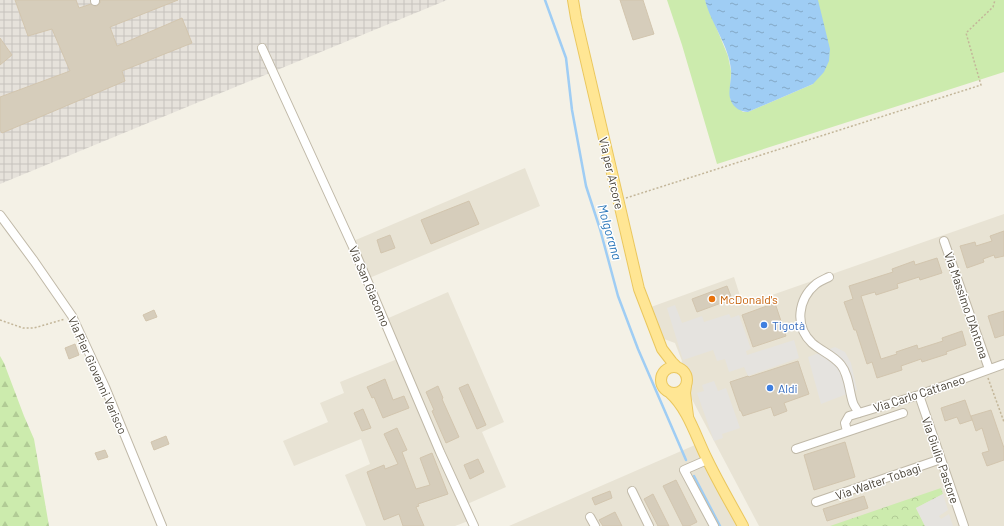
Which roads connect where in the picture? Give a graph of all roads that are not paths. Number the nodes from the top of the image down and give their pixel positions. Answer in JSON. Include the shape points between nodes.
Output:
{"nodes":[{"id":1,"x":569,"y":0,"type":"edge"},
{"id":2,"x":573,"y":0,"type":"edge"},
{"id":3,"x":576,"y":18,"type":"junction"},
{"id":4,"x":262,"y":48,"type":"dead end"},
{"id":5,"x":0,"y":215,"type":"edge"},
{"id":6,"x":944,"y":241,"type":"dead end"},
{"id":7,"x":829,"y":277,"type":"dead end"},
{"id":8,"x":662,"y":349,"type":"junction"},
{"id":9,"x":1004,"y":364,"type":"edge"},
{"id":10,"x":677,"y":367,"type":"junction"},
{"id":11,"x":987,"y":370,"type":"junction"},
{"id":12,"x":664,"y":372,"type":"junction"},
{"id":13,"x":686,"y":386,"type":"junction"},
{"id":14,"x":670,"y":392,"type":"junction"},
{"id":15,"x":919,"y":395,"type":"junction"},
{"id":16,"x":859,"y":413,"type":"junction"},
{"id":17,"x":903,"y":413,"type":"dead end"},
{"id":18,"x":690,"y":423,"type":"junction"},
{"id":19,"x":847,"y":432,"type":"junction"},
{"id":20,"x":796,"y":449,"type":"dead end"},
{"id":21,"x":941,"y":459,"type":"junction"},
{"id":22,"x":707,"y":460,"type":"junction"},
{"id":23,"x":632,"y":491,"type":"dead end"},
{"id":24,"x":816,"y":502,"type":"dead end"},
{"id":25,"x":590,"y":517,"type":"dead end"},
{"id":26,"x":162,"y":526,"type":"edge"},
{"id":27,"x":474,"y":526,"type":"edge"},
{"id":28,"x":595,"y":526,"type":"edge"},
{"id":29,"x":649,"y":526,"type":"edge"},
{"id":30,"x":714,"y":526,"type":"edge"},
{"id":31,"x":743,"y":526,"type":"edge"},
{"id":32,"x":964,"y":526,"type":"edge"}],
"edges":[{"from":1,"to":3,"type":"main road"},
{"from":2,"to":3,"type":"main road"},
{"from":3,"to":8,"type":"main road","name":"Via per Arcore","via":[[639,289]]},
{"from":4,"to":27,"type":"street","name":"Via San Giacomo","via":[[353,247]]},
{"from":5,"to":26,"type":"street","name":"Via Pier Giovanni Varisco","via":[[72,316],[105,387]]},
{"from":6,"to":11,"type":"street","name":"Via Massimo D'Antona"},
{"from":7,"to":16,"type":"street","via":[[808,291],[801,308],[800,320],[804,333],[811,342],[842,366],[853,404]]},
{"from":8,"to":10,"type":"main road","name":"Via per Arcore"},
{"from":8,"to":12,"type":"main road","name":"Via per Arcore"},
{"from":9,"to":11,"type":"street","name":"Via Carlo Cattaneo"},
{"from":10,"to":12,"type":"main road","via":[[669,367]]},
{"from":10,"to":13,"type":"main road","via":[[687,374]]},
{"from":11,"to":15,"type":"street","name":"Via Carlo Cattaneo"},
{"from":12,"to":14,"type":"main road","via":[[661,382]]},
{"from":13,"to":14,"type":"main road","via":[[680,392]]},
{"from":13,"to":18,"type":"main road"},
{"from":14,"to":18,"type":"main road"},
{"from":15,"to":16,"type":"street","name":"Via Carlo Cattaneo"},
{"from":15,"to":21,"type":"street","name":"Via Giulio Pastore"},
{"from":16,"to":19,"type":"street","name":"Via Carlo Cattaneo","via":[[849,416],[845,423]]},
{"from":17,"to":19,"type":"street"},
{"from":18,"to":22,"type":"main road"},
{"from":19,"to":20,"type":"street"},
{"from":21,"to":24,"type":"street","name":"Via Walter Tobagi"},
{"from":21,"to":32,"type":"street","name":"Via Giulio Pastore"},
{"from":22,"to":30,"type":"street","via":[[684,470]]},
{"from":22,"to":31,"type":"main road"},
{"from":23,"to":29,"type":"street"},
{"from":25,"to":28,"type":"street"}]}
